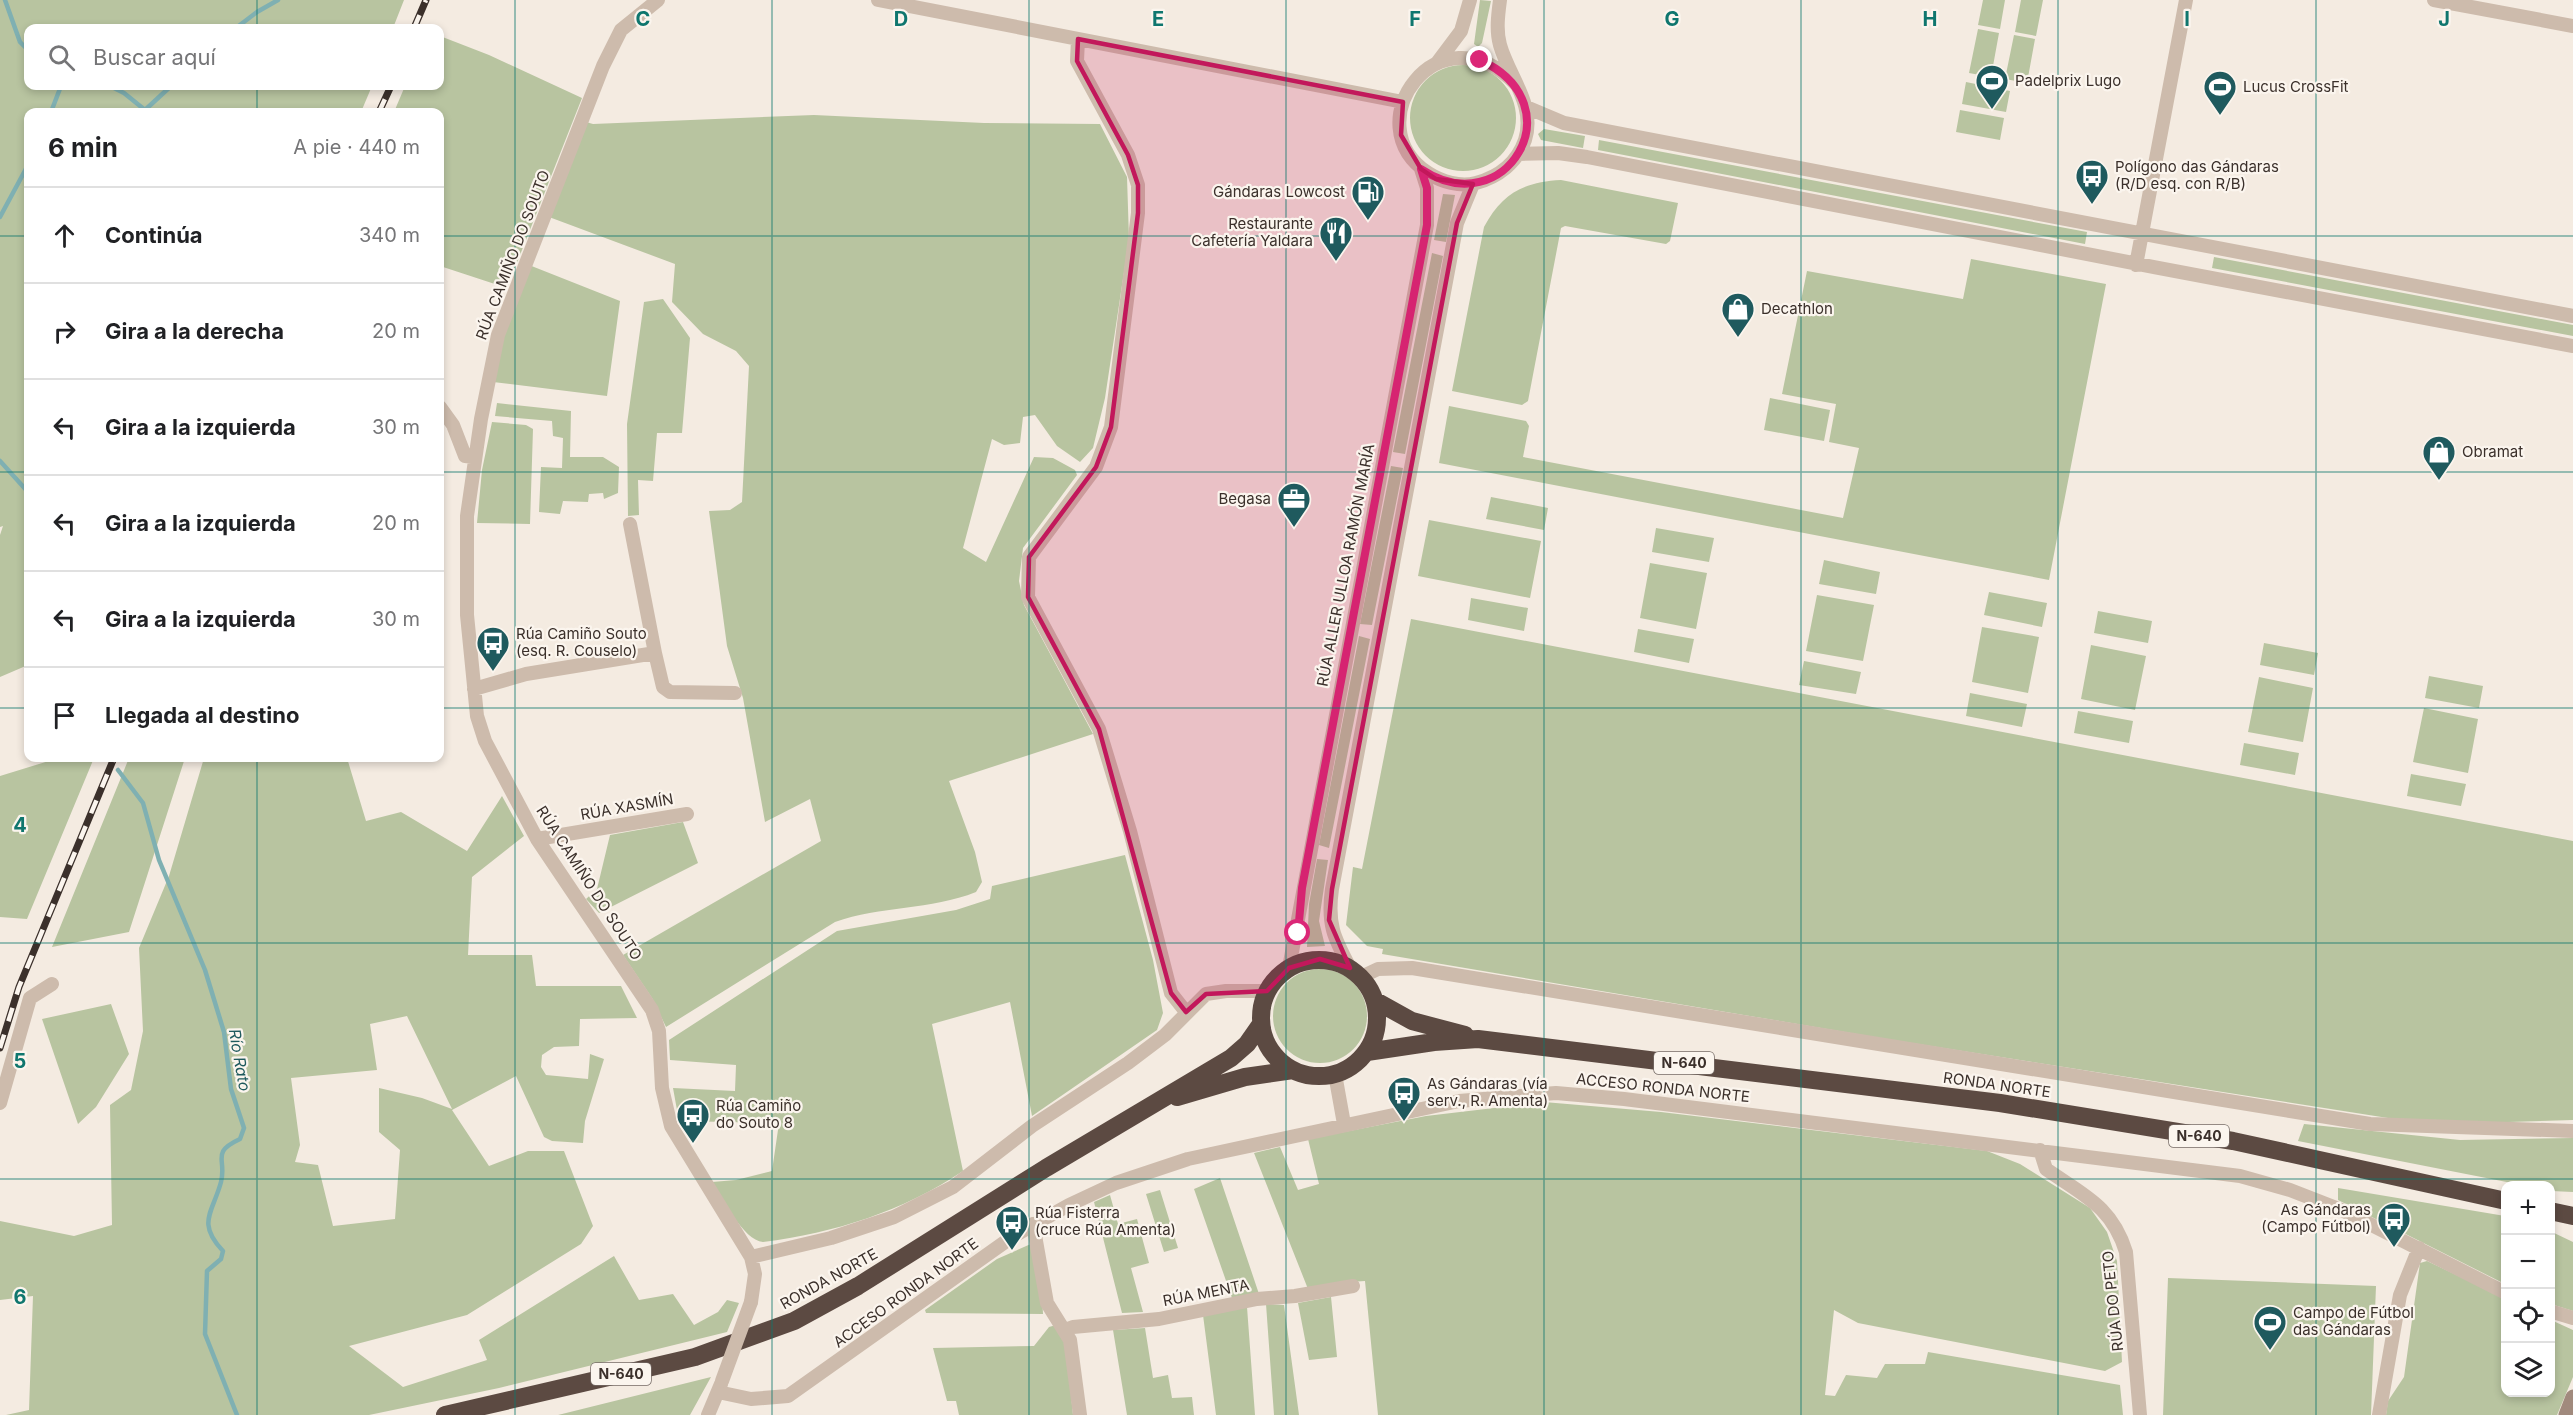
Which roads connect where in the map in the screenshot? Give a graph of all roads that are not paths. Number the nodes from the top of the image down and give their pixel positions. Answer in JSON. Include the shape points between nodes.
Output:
{"nodes":[{"id":1,"x":658,"y":0,"type":"edge"},
{"id":2,"x":878,"y":0,"type":"edge"},
{"id":3,"x":1470,"y":0,"type":"edge"},
{"id":4,"x":1500,"y":0,"type":"edge"},
{"id":5,"x":2187,"y":0,"type":"edge"},
{"id":6,"x":2434,"y":0,"type":"edge"},
{"id":7,"x":2573,"y":26,"type":"edge"},
{"id":8,"x":1078,"y":39,"type":"junction"},
{"id":9,"x":1437,"y":63,"type":"junction"},
{"id":10,"x":1516,"y":84,"type":"junction"},
{"id":11,"x":1403,"y":102,"type":"junction"},
{"id":12,"x":1526,"y":107,"type":"junction"},
{"id":13,"x":1519,"y":154,"type":"junction"},
{"id":14,"x":1421,"y":169,"type":"junction"},
{"id":15,"x":1473,"y":184,"type":"junction"},
{"id":16,"x":2142,"y":232,"type":"junction"},
{"id":17,"x":2136,"y":265,"type":"junction"},
{"id":18,"x":2573,"y":316,"type":"edge"},
{"id":19,"x":2573,"y":346,"type":"edge"},
{"id":20,"x":444,"y":413,"type":"edge"},
{"id":21,"x":474,"y":457,"type":"junction"},
{"id":22,"x":630,"y":524,"type":"dead end"},
{"id":23,"x":655,"y":653,"type":"junction"},
{"id":24,"x":474,"y":689,"type":"junction"},
{"id":25,"x":735,"y":693,"type":"dead end"},
{"id":26,"x":687,"y":814,"type":"dead end"},
{"id":27,"x":537,"y":839,"type":"junction"},
{"id":28,"x":1289,"y":968,"type":"junction"},
{"id":29,"x":1356,"y":972,"type":"junction"},
{"id":30,"x":52,"y":984,"type":"dead end"},
{"id":31,"x":1267,"y":992,"type":"junction"},
{"id":32,"x":1376,"y":1001,"type":"junction"},
{"id":33,"x":1186,"y":1012,"type":"junction"},
{"id":34,"x":1261,"y":1024,"type":"junction"},
{"id":35,"x":1478,"y":1039,"type":"junction"},
{"id":36,"x":1367,"y":1052,"type":"junction"},
{"id":37,"x":1293,"y":1070,"type":"junction"},
{"id":38,"x":1335,"y":1074,"type":"junction"},
{"id":39,"x":1161,"y":1101,"type":"junction"},
{"id":40,"x":0,"y":1103,"type":"edge"},
{"id":41,"x":1344,"y":1124,"type":"junction"},
{"id":42,"x":2573,"y":1131,"type":"edge"},
{"id":43,"x":2040,"y":1150,"type":"junction"},
{"id":44,"x":2501,"y":1200,"type":"edge"},
{"id":45,"x":2555,"y":1212,"type":"edge"},
{"id":46,"x":2573,"y":1216,"type":"edge"},
{"id":47,"x":1033,"y":1224,"type":"junction"},
{"id":48,"x":2419,"y":1248,"type":"junction"},
{"id":49,"x":751,"y":1257,"type":"junction"},
{"id":50,"x":1353,"y":1286,"type":"dead end"},
{"id":51,"x":2501,"y":1291,"type":"edge"},
{"id":52,"x":2555,"y":1313,"type":"edge"},
{"id":53,"x":2573,"y":1318,"type":"edge"},
{"id":54,"x":1065,"y":1330,"type":"junction"},
{"id":55,"x":720,"y":1387,"type":"junction"},
{"id":56,"x":2573,"y":1397,"type":"edge"},
{"id":57,"x":445,"y":1415,"type":"edge"},
{"id":58,"x":708,"y":1415,"type":"edge"},
{"id":59,"x":1080,"y":1415,"type":"edge"},
{"id":60,"x":2140,"y":1415,"type":"edge"},
{"id":61,"x":2379,"y":1415,"type":"edge"},
{"id":62,"x":2566,"y":1415,"type":"edge"}],
"edges":[{"from":1,"to":21,"type":"street","name":"RÚA CAMIÑO DO SOUTO","via":[[621,30],[603,66],[498,335]]},
{"from":2,"to":8,"type":"street"},
{"from":3,"to":9,"type":"street","name":"RÚA ALLER ULLOA RAMÓN MARÍA","via":[[1461,32]]},
{"from":4,"to":10,"type":"street","name":"RÚA ALLER ULLOA RAMÓN MARÍA","via":[[1500,45]]},
{"from":5,"to":16,"type":"street"},
{"from":6,"to":7,"type":"street"},
{"from":8,"to":11,"type":"street"},
{"from":8,"to":33,"type":"street","via":[[1077,61],[1135,175],[1138,213],[1111,427],[1096,467],[1029,558],[1028,597],[1099,729],[1130,831],[1171,993]]},
{"from":9,"to":10,"type":"street","name":"RÚA ALLER ULLOA RAMÓN MARÍA","via":[[1459,57],[1480,60],[1500,69]]},
{"from":9,"to":11,"type":"street","name":"RÚA ALLER ULLOA RAMÓN MARÍA","via":[[1415,79]]},
{"from":10,"to":12,"type":"street","name":"RÚA ALLER ULLOA RAMÓN MARÍA"},
{"from":11,"to":14,"type":"street","name":"RÚA ALLER ULLOA RAMÓN MARÍA","via":[[1401,135],[1408,153]]},
{"from":12,"to":13,"type":"street","name":"RÚA ALLER ULLOA RAMÓN MARÍA","via":[[1528,123]]},
{"from":12,"to":16,"type":"street","via":[[1564,123]]},
{"from":13,"to":15,"type":"street","via":[[1491,179]]},
{"from":13,"to":17,"type":"street","via":[[1587,157]]},
{"from":14,"to":15,"type":"street","via":[[1436,179]]},
{"from":14,"to":28,"type":"street","name":"RÚA ALLER ULLOA RAMÓN MARÍA","via":[[1427,188],[1427,225]]},
{"from":15,"to":29,"type":"street","via":[[1454,242],[1332,890],[1329,920],[1338,945]]},
{"from":16,"to":17,"type":"street"},
{"from":16,"to":18,"type":"street"},
{"from":17,"to":19,"type":"street"},
{"from":20,"to":21,"type":"street","via":[[465,456]]},
{"from":21,"to":24,"type":"street","name":"RÚA CAMIÑO DO SOUTO","via":[[467,516],[467,615]]},
{"from":22,"to":23,"type":"street"},
{"from":23,"to":24,"type":"street","via":[[526,674]]},
{"from":23,"to":25,"type":"street","via":[[663,687],[670,692]]},
{"from":24,"to":27,"type":"street","name":"RÚA CAMIÑO DO SOUTO","via":[[485,741]]},
{"from":26,"to":27,"type":"street","name":"RÚA XASMÍN"},
{"from":27,"to":49,"type":"street","name":"RÚA CAMIÑO DO SOUTO","via":[[652,1010],[659,1031],[662,1088],[671,1126]]},
{"from":28,"to":29,"type":"highway","via":[[1320,959],[1336,961]]},
{"from":28,"to":31,"type":"highway"},
{"from":29,"to":32,"type":"highway","name":"RONDA NORTE","number":"N-640"},
{"from":29,"to":42,"type":"street","via":[[1412,968],[2370,1124]]},
{"from":30,"to":40,"type":"street","via":[[30,998]]},
{"from":31,"to":33,"type":"street","via":[[1206,994]]},
{"from":31,"to":34,"type":"highway","name":"RONDA NORTE","number":"N-640"},
{"from":32,"to":35,"type":"highway","name":"RONDA NORTE","number":"N-640","via":[[1412,1021]]},
{"from":32,"to":36,"type":"highway","via":[[1377,1027]]},
{"from":33,"to":49,"type":"street","via":[[1128,1063],[1032,1126],[953,1187],[894,1217],[831,1238]]},
{"from":34,"to":37,"type":"highway","via":[[1266,1042]]},
{"from":34,"to":39,"type":"highway","name":"RONDA NORTE","number":"N-640","via":[[1231,1058]]},
{"from":35,"to":36,"type":"highway","name":"RONDA NORTE","number":"N-640"},
{"from":35,"to":44,"type":"highway","name":"RONDA NORTE","number":"N-640","via":[[2000,1102],[2232,1141]]},
{"from":36,"to":38,"type":"highway","name":"RONDA NORTE","number":"N-640"},
{"from":37,"to":38,"type":"highway","name":"RONDA NORTE","number":"N-640","via":[[1314,1076]]},
{"from":37,"to":39,"type":"highway","name":"RONDA NORTE","number":"N-640","via":[[1245,1077]]},
{"from":38,"to":41,"type":"street"},
{"from":39,"to":57,"type":"highway","name":"RONDA NORTE","number":"N-640","via":[[794,1321],[695,1357]]},
{"from":41,"to":43,"type":"street","name":"ACCESO RONDA NORTE","via":[[1459,1101],[1556,1093],[1693,1106]]},
{"from":41,"to":47,"type":"street","name":"ACCESO RONDA NORTE","via":[[1188,1159],[1116,1182]]},
{"from":43,"to":48,"type":"street","name":"ACCESO RONDA NORTE","via":[[2250,1179],[2344,1211]]},
{"from":43,"to":60,"type":"street","name":"RÚA DO PETO","via":[[2046,1169],[2104,1209],[2120,1233],[2126,1252]]},
{"from":45,"to":46,"type":"highway"},
{"from":47,"to":54,"type":"street","via":[[1047,1303]]},
{"from":47,"to":55,"type":"street","name":"ACCESO RONDA NORTE","via":[[788,1396],[751,1399]]},
{"from":48,"to":51,"type":"street","name":"ACCESO RONDA NORTE"},
{"from":48,"to":61,"type":"street","via":[[2400,1295]]},
{"from":49,"to":55,"type":"street","name":"RÚA CAMIÑO DO SOUTO","bridge":true,"via":[[751,1302]]},
{"from":50,"to":54,"type":"street","name":"RÚA MENTA","via":[[1257,1299],[1159,1319]]},
{"from":52,"to":53,"type":"street"},
{"from":54,"to":59,"type":"street","via":[[1070,1340]]},
{"from":55,"to":58,"type":"street","name":"RÚA CAMIÑO DO SOUTO"},
{"from":56,"to":62,"type":"main road"}]}
